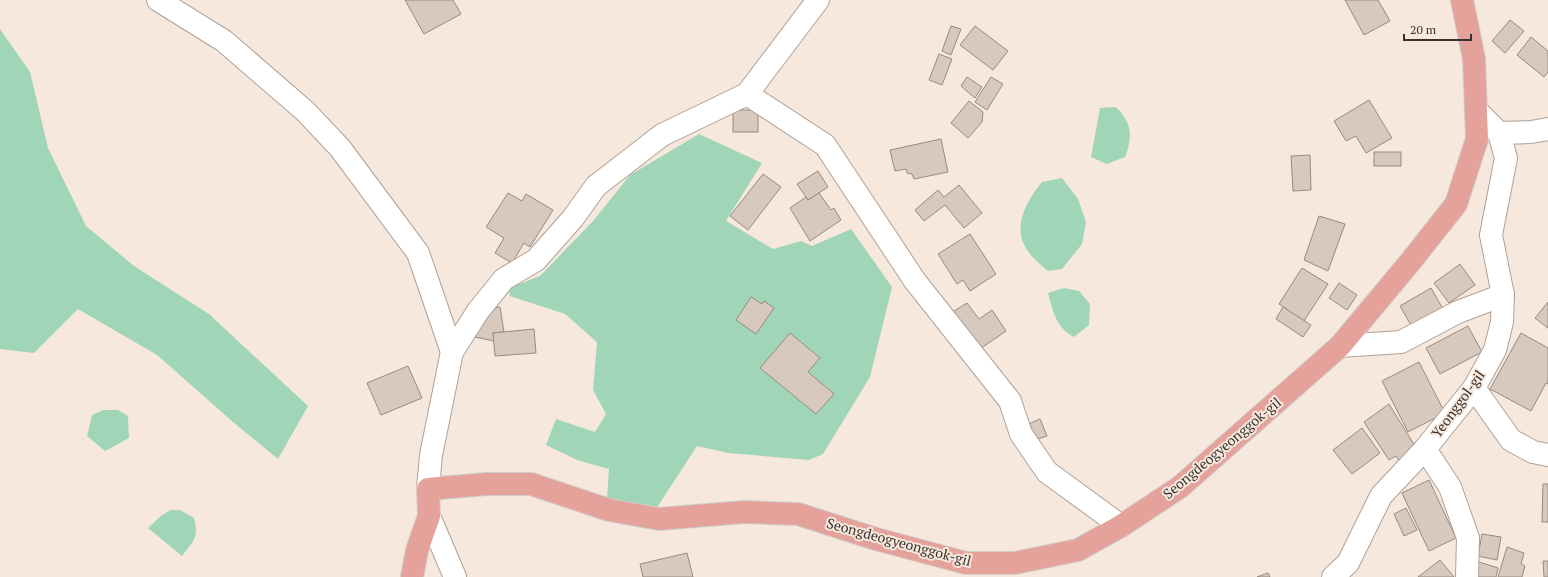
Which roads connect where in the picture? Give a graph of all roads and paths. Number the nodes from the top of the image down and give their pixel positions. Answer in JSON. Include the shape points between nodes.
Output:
{"nodes":[{"id":1,"x":158,"y":0,"type":"edge"},
{"id":2,"x":818,"y":0,"type":"edge"},
{"id":3,"x":1462,"y":0,"type":"edge"},
{"id":4,"x":746,"y":94,"type":"junction"},
{"id":5,"x":1476,"y":110,"type":"junction"},
{"id":6,"x":1548,"y":129,"type":"edge"},
{"id":7,"x":1499,"y":133,"type":"junction"},
{"id":8,"x":1503,"y":296,"type":"junction"},
{"id":9,"x":1340,"y":346,"type":"junction"},
{"id":10,"x":452,"y":352,"type":"junction"},
{"id":11,"x":1474,"y":388,"type":"junction"},
{"id":12,"x":1425,"y":449,"type":"junction"},
{"id":13,"x":1548,"y":455,"type":"edge"},
{"id":14,"x":428,"y":488,"type":"junction"},
{"id":15,"x":430,"y":516,"type":"junction"},
{"id":16,"x":1121,"y":526,"type":"junction"},
{"id":17,"x":412,"y":577,"type":"edge"},
{"id":18,"x":455,"y":577,"type":"edge"},
{"id":19,"x":1333,"y":577,"type":"edge"},
{"id":20,"x":1467,"y":577,"type":"edge"}],
"edges":[{"from":1,"to":10,"type":"street","via":[[224,42],[305,111],[340,148],[418,253]]},
{"from":2,"to":4,"type":"street"},
{"from":3,"to":5,"type":"main road","name":"Seongdeogyeonggok-gil","via":[[1474,59]]},
{"from":4,"to":10,"type":"street","via":[[662,135],[596,186],[573,218],[536,260],[504,279],[478,311]]},
{"from":4,"to":16,"type":"street","via":[[825,145],[915,280],[1010,401],[1021,434],[1047,472]]},
{"from":5,"to":7,"type":"street","name":"Yeonggol-gil"},
{"from":5,"to":9,"type":"main road","name":"Seongdeogyeonggok-gil","via":[[1477,139],[1456,204],[1412,262]]},
{"from":6,"to":7,"type":"street"},
{"from":7,"to":8,"type":"street","name":"Yeonggol-gil","via":[[1506,158],[1491,235]]},
{"from":8,"to":9,"type":"street","via":[[1458,312],[1401,342]]},
{"from":8,"to":11,"type":"street","name":"Yeonggol-gil","via":[[1502,322],[1495,350]]},
{"from":9,"to":16,"type":"main road","name":"Seongdeogyeonggok-gil","via":[[1180,487]]},
{"from":10,"to":14,"type":"street","via":[[431,455]]},
{"from":11,"to":12,"type":"street","name":"Yeonggol-gil"},
{"from":11,"to":13,"type":"street","via":[[1511,440],[1533,452]]},
{"from":12,"to":19,"type":"street","name":"Yeonggol-gil","via":[[1381,496],[1348,563]]},
{"from":12,"to":20,"type":"street","name":"Yeonggol-gil","via":[[1450,487],[1468,538]]},
{"from":14,"to":15,"type":"main road"},
{"from":14,"to":16,"type":"main road","name":"Seongdeogyeonggok-gil","via":[[531,484],[609,510],[659,519],[744,512],[798,514],[876,539],[966,563],[1015,563],[1078,550]]},
{"from":15,"to":17,"type":"main road","via":[[417,550]]},
{"from":15,"to":18,"type":"street"}]}
